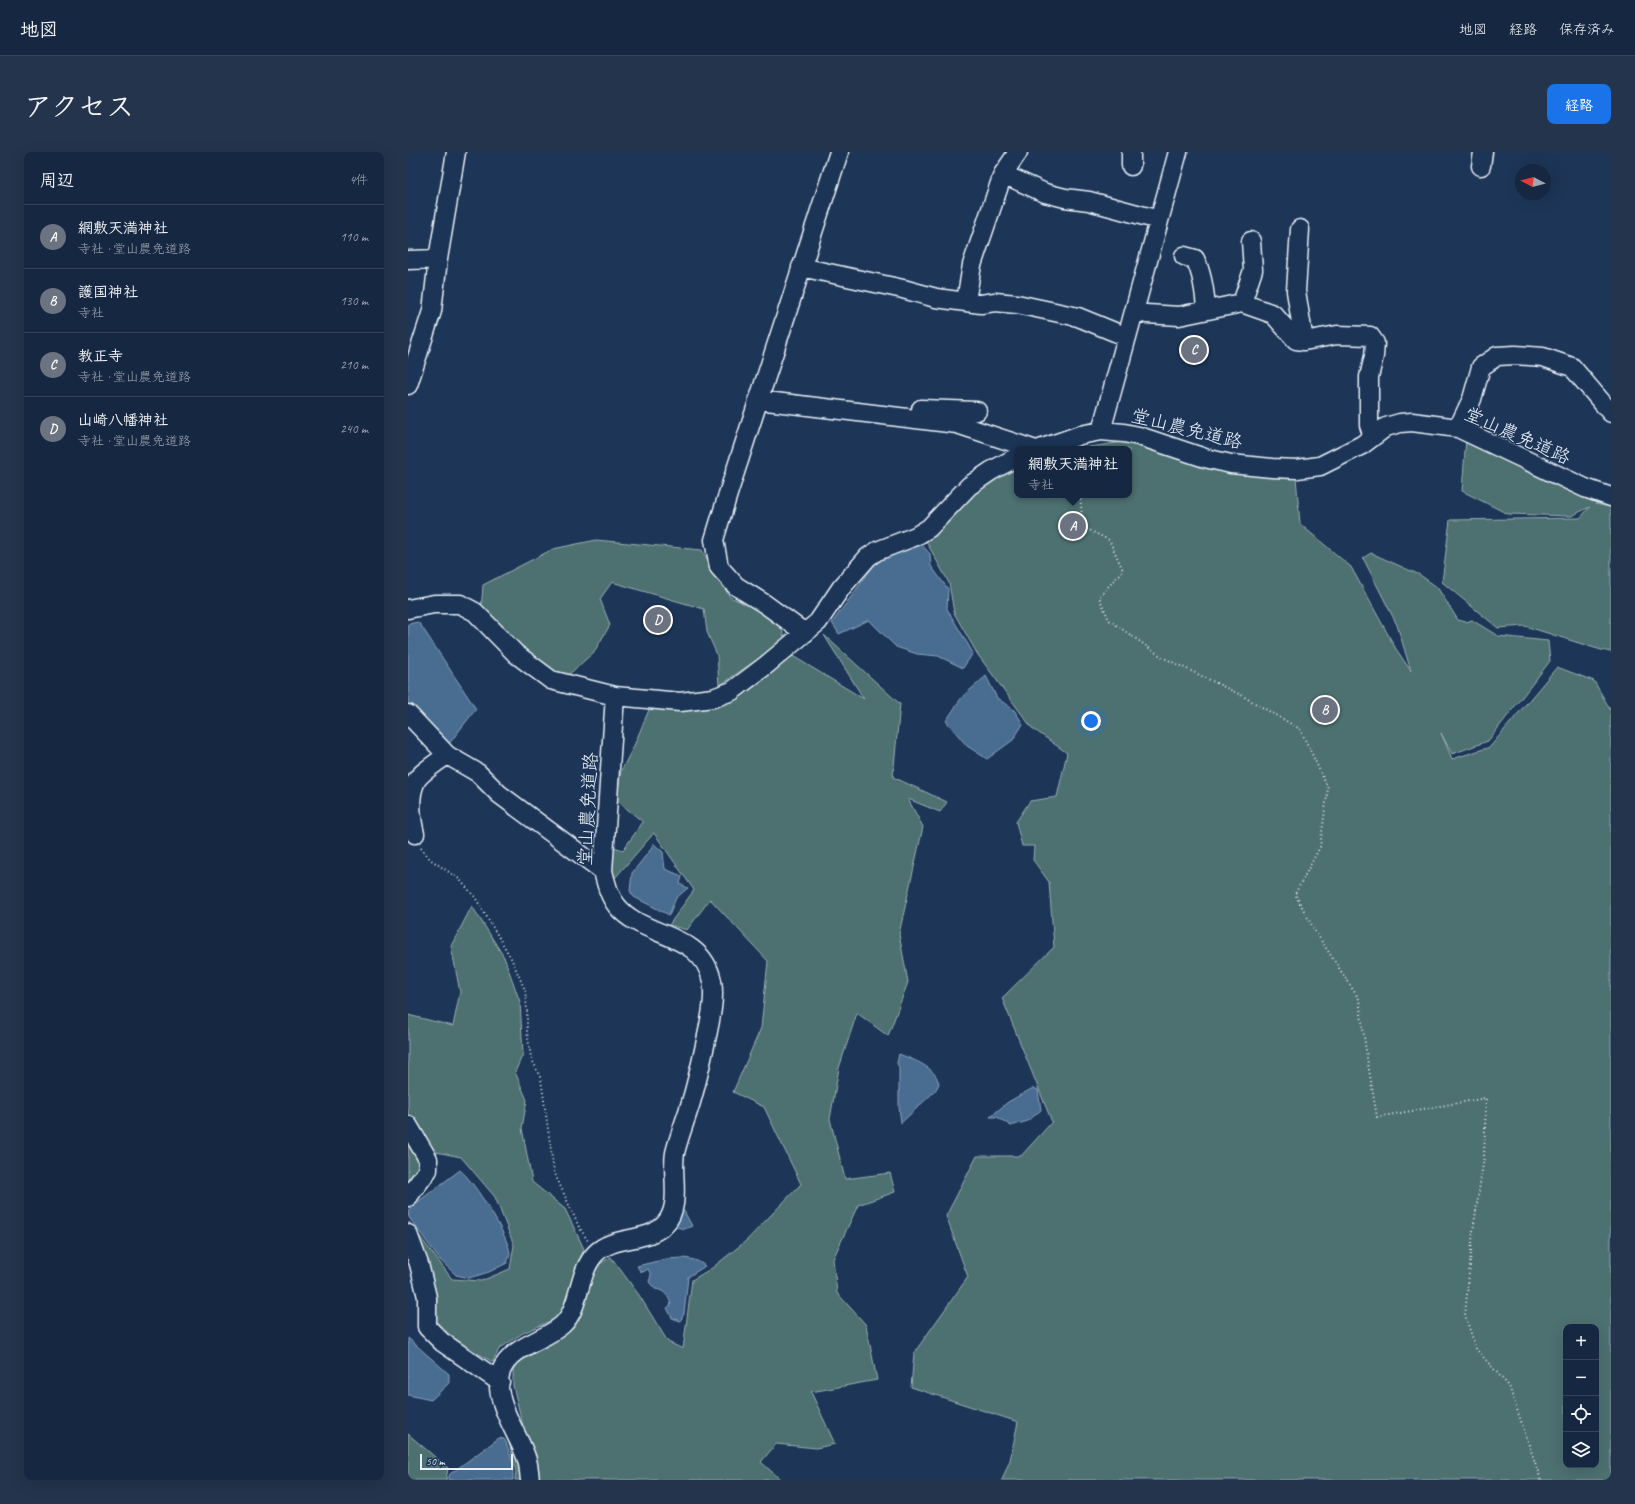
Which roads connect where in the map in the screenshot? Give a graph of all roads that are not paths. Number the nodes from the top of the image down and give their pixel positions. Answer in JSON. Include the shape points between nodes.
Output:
{"nodes":[{"id":1,"x":456,"y":152,"type":"edge"},
{"id":2,"x":839,"y":152,"type":"edge"},
{"id":3,"x":1018,"y":152,"type":"edge"},
{"id":4,"x":1178,"y":152,"type":"edge"},
{"id":5,"x":1003,"y":174,"type":"junction"},
{"id":6,"x":1159,"y":220,"type":"junction"},
{"id":7,"x":1300,"y":229,"type":"dead end"},
{"id":8,"x":1251,"y":241,"type":"dead end"},
{"id":9,"x":1184,"y":256,"type":"dead end"},
{"id":10,"x":438,"y":259,"type":"junction"},
{"id":11,"x":408,"y":260,"type":"edge"},
{"id":12,"x":802,"y":268,"type":"junction"},
{"id":13,"x":966,"y":301,"type":"junction"},
{"id":14,"x":1242,"y":303,"type":"junction"},
{"id":15,"x":1206,"y":310,"type":"junction"},
{"id":16,"x":1134,"y":311,"type":"junction"},
{"id":17,"x":1127,"y":337,"type":"junction"},
{"id":18,"x":1304,"y":341,"type":"junction"},
{"id":19,"x":408,"y":385,"type":"edge"},
{"id":20,"x":758,"y":400,"type":"junction"},
{"id":21,"x":977,"y":411,"type":"dead end"},
{"id":22,"x":1611,"y":413,"type":"edge"},
{"id":23,"x":916,"y":418,"type":"junction"},
{"id":24,"x":1458,"y":428,"type":"junction"},
{"id":25,"x":1101,"y":431,"type":"junction"},
{"id":26,"x":1374,"y":437,"type":"junction"},
{"id":27,"x":1024,"y":446,"type":"edge"},
{"id":28,"x":1049,"y":446,"type":"edge"},
{"id":29,"x":1014,"y":460,"type":"edge"},
{"id":30,"x":1611,"y":497,"type":"edge"},
{"id":31,"x":408,"y":609,"type":"edge"},
{"id":32,"x":805,"y":633,"type":"junction"},
{"id":33,"x":615,"y":696,"type":"junction"},
{"id":34,"x":408,"y":714,"type":"edge"},
{"id":35,"x":447,"y":754,"type":"junction"},
{"id":36,"x":415,"y":834,"type":"road end"},
{"id":37,"x":603,"y":871,"type":"junction"},
{"id":38,"x":408,"y":1125,"type":"edge"},
{"id":39,"x":408,"y":1197,"type":"edge"},
{"id":40,"x":408,"y":1234,"type":"edge"},
{"id":41,"x":500,"y":1382,"type":"junction"},
{"id":42,"x":530,"y":1480,"type":"edge"}],
"edges":[{"from":1,"to":10,"type":"street"},
{"from":2,"to":12,"type":"street"},
{"from":3,"to":5,"type":"street"},
{"from":4,"to":6,"type":"street"},
{"from":5,"to":6,"type":"street","via":[[1045,193],[1089,201]]},
{"from":5,"to":13,"type":"street","via":[[972,265]]},
{"from":6,"to":16,"type":"street"},
{"from":7,"to":18,"type":"street","via":[[1296,291]]},
{"from":8,"to":14,"type":"street","via":[[1253,270]]},
{"from":9,"to":15,"type":"street","via":[[1195,258],[1199,266]]},
{"from":10,"to":11,"type":"street"},
{"from":10,"to":19,"type":"street","via":[[432,311]]},
{"from":12,"to":13,"type":"street","via":[[936,298]]},
{"from":12,"to":20,"type":"street"},
{"from":13,"to":17,"type":"street","via":[[981,304],[1017,304],[1078,317]]},
{"from":14,"to":15,"type":"street"},
{"from":14,"to":18,"type":"street","via":[[1273,314],[1296,340]]},
{"from":15,"to":16,"type":"street","via":[[1179,316]]},
{"from":16,"to":17,"type":"street"},
{"from":17,"to":25,"type":"street"},
{"from":18,"to":26,"type":"street","via":[[1337,335],[1370,336],[1375,343],[1369,377],[1369,425]]},
{"from":20,"to":23,"type":"street"},
{"from":20,"to":32,"type":"street","via":[[714,540],[719,567],[736,586]]},
{"from":21,"to":23,"type":"street","via":[[920,409]]},
{"from":22,"to":24,"type":"street","via":[[1572,367],[1543,357],[1497,356],[1481,367],[1472,399]]},
{"from":23,"to":27,"type":"street","via":[[957,424]]},
{"from":24,"to":26,"type":"street","name":"堂山農免道路","via":[[1412,422],[1400,423],[1386,427]]},
{"from":24,"to":30,"type":"street","name":"堂山農免道路","via":[[1585,488]]},
{"from":25,"to":26,"type":"street","name":"堂山農免道路","via":[[1139,436],[1231,464],[1297,469],[1320,466]]},
{"from":25,"to":28,"type":"street","name":"堂山農免道路"},
{"from":29,"to":32,"type":"street","via":[[969,486],[929,528],[868,557],[841,588],[818,622]]},
{"from":31,"to":33,"type":"street","via":[[434,604],[460,604],[475,612],[516,654],[550,680]]},
{"from":32,"to":33,"type":"street","via":[[732,691],[713,698],[680,702]]},
{"from":33,"to":37,"type":"street","name":"堂山農免道路"},
{"from":34,"to":35,"type":"street"},
{"from":35,"to":36,"type":"street","via":[[416,780],[411,798]]},
{"from":35,"to":37,"type":"street","via":[[478,773],[499,794]]},
{"from":37,"to":41,"type":"street","name":"堂山農免道路","via":[[607,888],[617,905],[629,917],[639,924],[680,940],[700,956],[712,982],[711,1018],[696,1086],[675,1154],[674,1200],[667,1222],[658,1231],[611,1244],[596,1253],[586,1267],[572,1308],[563,1324],[512,1356],[501,1370]]},
{"from":38,"to":39,"type":"street","via":[[428,1159],[428,1170]]},
{"from":40,"to":41,"type":"street","via":[[427,1297],[427,1327],[442,1342]]},
{"from":41,"to":42,"type":"street","name":"堂山農免道路","via":[[500,1394],[505,1409],[527,1458]]}]}
